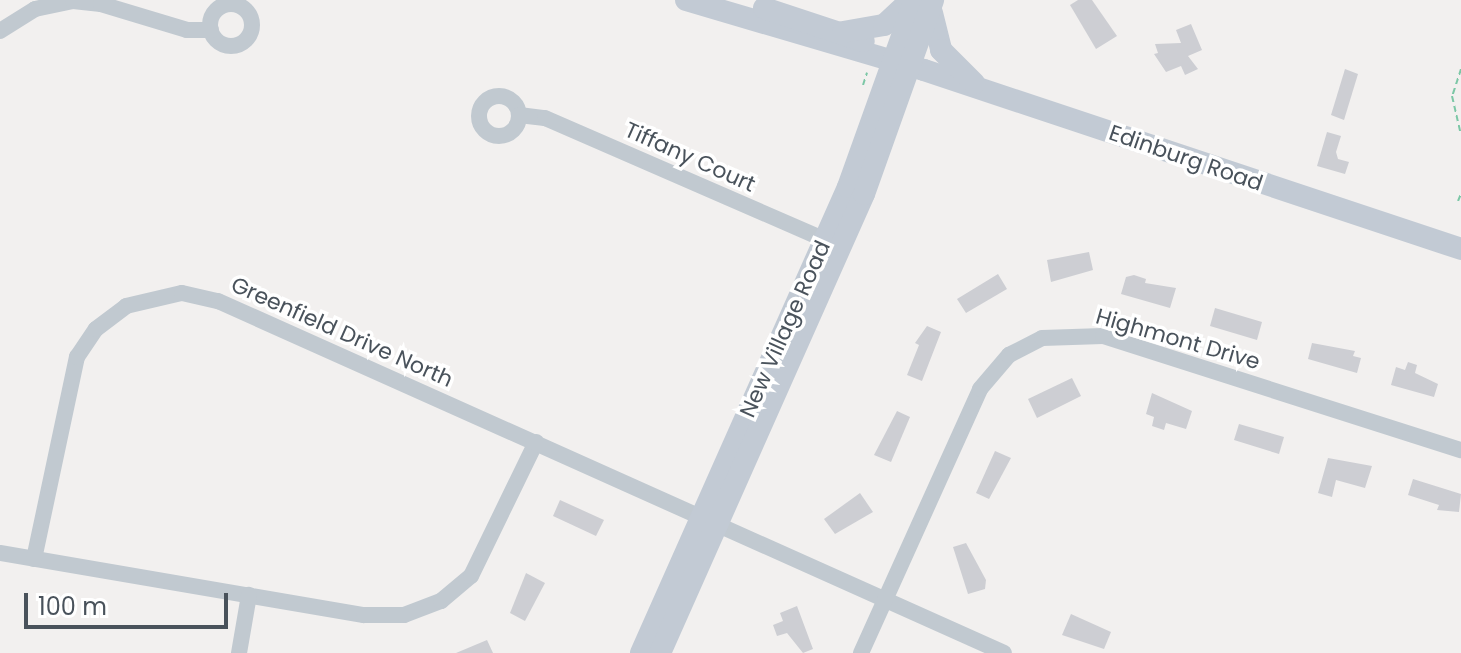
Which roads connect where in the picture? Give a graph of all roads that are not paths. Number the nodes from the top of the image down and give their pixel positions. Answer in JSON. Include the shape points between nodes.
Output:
{"nodes":[{"id":1,"x":686,"y":0,"type":"edge"},
{"id":2,"x":735,"y":0,"type":"edge"},
{"id":3,"x":913,"y":0,"type":"edge"},
{"id":4,"x":934,"y":0,"type":"edge"},
{"id":5,"x":211,"y":30,"type":"dead end"},
{"id":6,"x":0,"y":31,"type":"edge"},
{"id":7,"x":842,"y":32,"type":"junction"},
{"id":8,"x":903,"y":64,"type":"junction"},
{"id":9,"x":981,"y":89,"type":"junction"},
{"id":10,"x":519,"y":115,"type":"dead end"},
{"id":11,"x":833,"y":244,"type":"junction"},
{"id":12,"x":1461,"y":249,"type":"edge"},
{"id":13,"x":536,"y":442,"type":"junction"},
{"id":14,"x":1461,"y":450,"type":"edge"},
{"id":15,"x":710,"y":520,"type":"junction"},
{"id":16,"x":0,"y":553,"type":"edge"},
{"id":17,"x":34,"y":559,"type":"junction"},
{"id":18,"x":249,"y":595,"type":"junction"},
{"id":19,"x":886,"y":600,"type":"junction"},
{"id":20,"x":239,"y":653,"type":"edge"},
{"id":21,"x":641,"y":653,"type":"edge"},
{"id":22,"x":660,"y":653,"type":"edge"},
{"id":23,"x":861,"y":653,"type":"edge"},
{"id":24,"x":1004,"y":653,"type":"edge"}],
"edges":[{"from":1,"to":8,"type":"main road","name":"Edinburg Road"},
{"from":2,"to":7,"type":"main road","name":"Edinburg Road"},
{"from":3,"to":7,"type":"main road","via":[[884,25]]},
{"from":3,"to":8,"type":"main road","name":"New Village Road"},
{"from":4,"to":8,"type":"main road","name":"New Village Road"},
{"from":4,"to":9,"type":"main road","via":[[938,44]]},
{"from":5,"to":6,"type":"street","via":[[187,30],[73,1],[35,9]]},
{"from":7,"to":8,"type":"main road","name":"Edinburg Road"},
{"from":8,"to":9,"type":"main road","name":"Edinburg Road"},
{"from":8,"to":11,"type":"main road","name":"New Village Road"},
{"from":9,"to":12,"type":"main road","name":"Edinburg Road"},
{"from":10,"to":11,"type":"street","name":"Tiffany Court","via":[[545,118]]},
{"from":11,"to":15,"type":"main road","name":"New Village Road"},
{"from":13,"to":15,"type":"street","name":"Greenfield Drive North"},
{"from":13,"to":17,"type":"street","name":"Greenfield Drive North","via":[[218,301],[182,293],[153,296],[109,317],[77,357]]},
{"from":13,"to":18,"type":"street","via":[[482,560],[441,601],[384,616]]},
{"from":14,"to":19,"type":"street","name":"Highmont Drive","via":[[1103,336],[1042,338],[1009,355],[980,389]]},
{"from":15,"to":19,"type":"street","name":"Greenfield Drive North"},
{"from":15,"to":21,"type":"main road","name":"New Village Road"},
{"from":15,"to":22,"type":"main road","name":"New Village Road"},
{"from":16,"to":17,"type":"street"},
{"from":17,"to":18,"type":"street"},
{"from":18,"to":20,"type":"street"},
{"from":19,"to":23,"type":"street","name":"Highmont Drive"},
{"from":19,"to":24,"type":"street","name":"Greenfield Drive North"}]}
